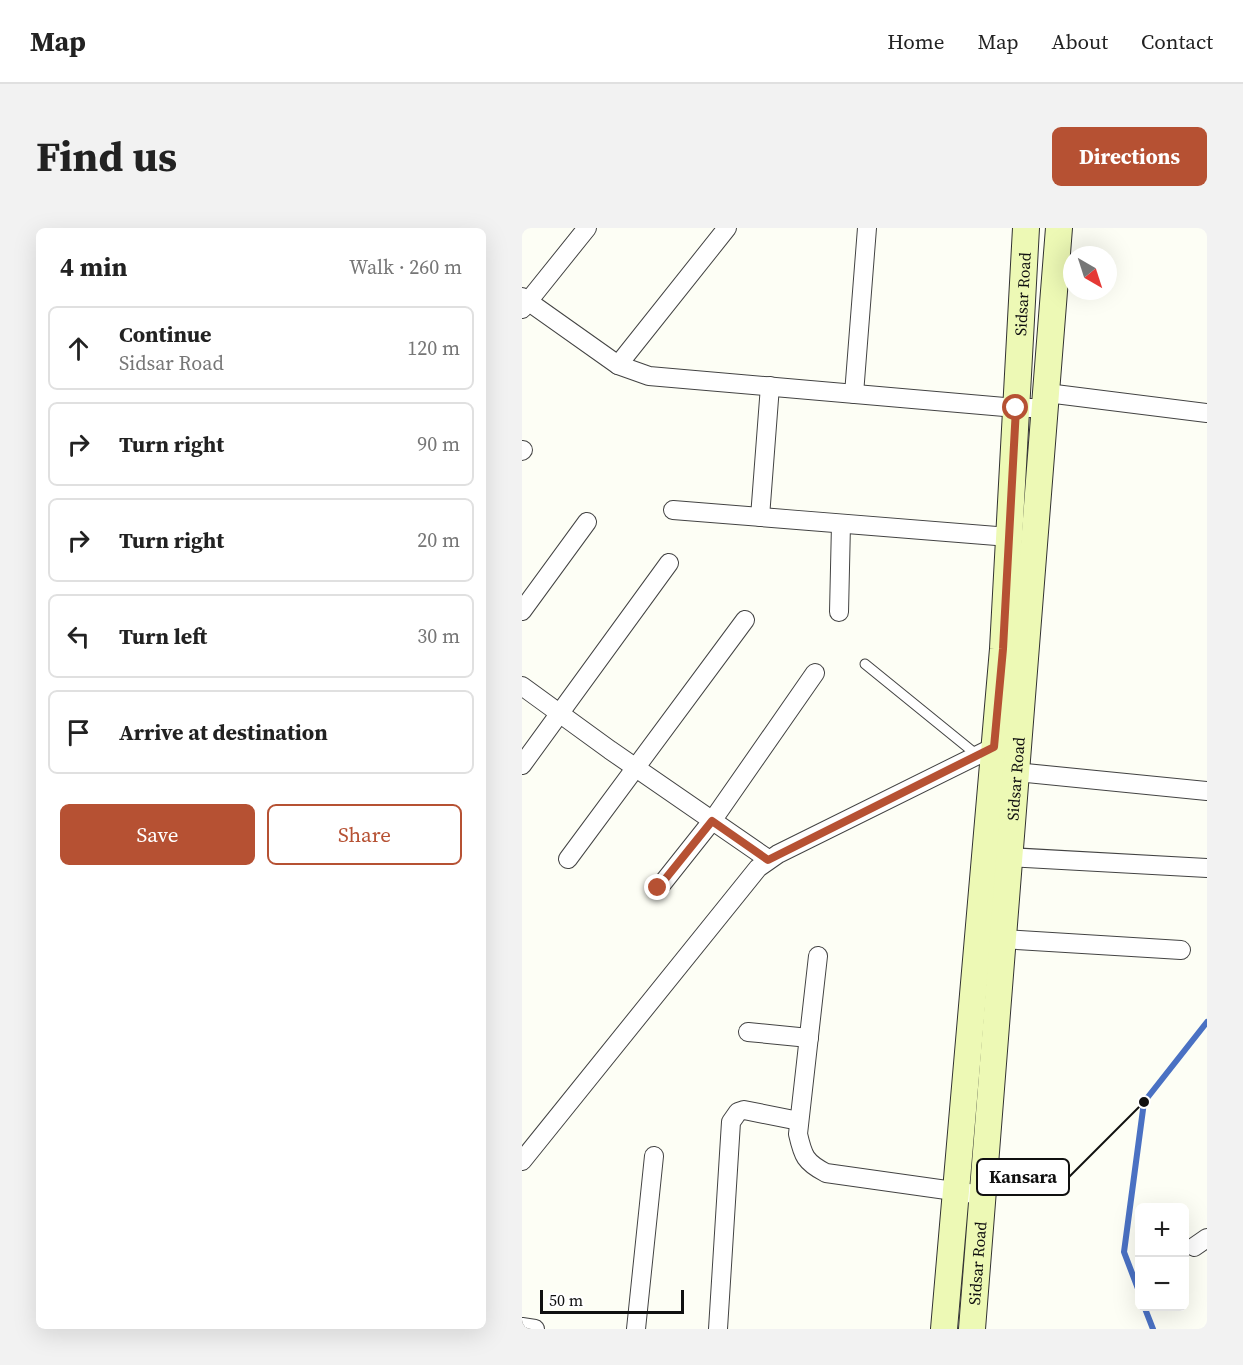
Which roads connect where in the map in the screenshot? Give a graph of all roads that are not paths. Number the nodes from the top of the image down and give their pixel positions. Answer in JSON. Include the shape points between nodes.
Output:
{"nodes":[{"id":1,"x":727,"y":228,"type":"edge"},
{"id":2,"x":867,"y":228,"type":"edge"},
{"id":3,"x":1026,"y":228,"type":"edge"},
{"id":4,"x":1059,"y":228,"type":"edge"},
{"id":5,"x":581,"y":230,"type":"edge"},
{"id":6,"x":524,"y":302,"type":"edge"},
{"id":7,"x":618,"y":365,"type":"junction"},
{"id":8,"x":770,"y":386,"type":"junction"},
{"id":9,"x":854,"y":394,"type":"junction"},
{"id":10,"x":1046,"y":400,"type":"junction"},
{"id":11,"x":1016,"y":408,"type":"junction"},
{"id":12,"x":1207,"y":413,"type":"edge"},
{"id":13,"x":673,"y":510,"type":"dead end"},
{"id":14,"x":760,"y":517,"type":"junction"},
{"id":15,"x":587,"y":522,"type":"dead end"},
{"id":16,"x":841,"y":524,"type":"junction"},
{"id":17,"x":1009,"y":537,"type":"junction"},
{"id":18,"x":669,"y":563,"type":"dead end"},
{"id":19,"x":522,"y":611,"type":"edge"},
{"id":20,"x":839,"y":612,"type":"dead end"},
{"id":21,"x":745,"y":620,"type":"dead end"},
{"id":22,"x":864,"y":664,"type":"dead end"},
{"id":23,"x":814,"y":673,"type":"dead end"},
{"id":24,"x":522,"y":686,"type":"edge"},
{"id":25,"x":558,"y":712,"type":"junction"},
{"id":26,"x":995,"y":761,"type":"junction"},
{"id":27,"x":522,"y":765,"type":"edge"},
{"id":28,"x":635,"y":768,"type":"junction"},
{"id":29,"x":1207,"y":791,"type":"edge"},
{"id":30,"x":712,"y":821,"type":"junction"},
{"id":31,"x":1009,"y":857,"type":"junction"},
{"id":32,"x":568,"y":859,"type":"dead end"},
{"id":33,"x":768,"y":860,"type":"junction"},
{"id":34,"x":1207,"y":868,"type":"edge"},
{"id":35,"x":658,"y":888,"type":"dead end"},
{"id":36,"x":1002,"y":939,"type":"junction"},
{"id":37,"x":1181,"y":950,"type":"dead end"},
{"id":38,"x":818,"y":956,"type":"dead end"},
{"id":39,"x":748,"y":1032,"type":"dead end"},
{"id":40,"x":809,"y":1038,"type":"junction"},
{"id":41,"x":799,"y":1120,"type":"junction"},
{"id":42,"x":524,"y":1153,"type":"edge"},
{"id":43,"x":654,"y":1156,"type":"dead end"},
{"id":44,"x":955,"y":1191,"type":"junction"},
{"id":45,"x":982,"y":1195,"type":"junction"},
{"id":46,"x":522,"y":1327,"type":"edge"},
{"id":47,"x":535,"y":1329,"type":"edge"},
{"id":48,"x":636,"y":1329,"type":"edge"},
{"id":49,"x":718,"y":1329,"type":"edge"},
{"id":50,"x":944,"y":1329,"type":"edge"},
{"id":51,"x":972,"y":1329,"type":"edge"}],
"edges":[{"from":1,"to":7,"type":"street"},
{"from":2,"to":9,"type":"street"},
{"from":3,"to":11,"type":"main road","name":"Sidsar Road"},
{"from":4,"to":10,"type":"main road","name":"Sidsar Road"},
{"from":5,"to":6,"type":"street"},
{"from":6,"to":7,"type":"street"},
{"from":7,"to":8,"type":"street","via":[[650,376]]},
{"from":8,"to":9,"type":"street"},
{"from":8,"to":14,"type":"street"},
{"from":9,"to":11,"type":"street"},
{"from":10,"to":11,"type":"street"},
{"from":10,"to":12,"type":"street"},
{"from":10,"to":26,"type":"main road","name":"Sidsar Road"},
{"from":11,"to":17,"type":"main road","name":"Sidsar Road"},
{"from":13,"to":14,"type":"street"},
{"from":14,"to":16,"type":"street"},
{"from":15,"to":19,"type":"street"},
{"from":16,"to":17,"type":"street"},
{"from":16,"to":20,"type":"street"},
{"from":17,"to":26,"type":"main road","name":"Sidsar Road"},
{"from":18,"to":25,"type":"street"},
{"from":21,"to":28,"type":"street"},
{"from":22,"to":26,"type":"lane"},
{"from":23,"to":30,"type":"street"},
{"from":24,"to":25,"type":"street"},
{"from":25,"to":27,"type":"street"},
{"from":25,"to":28,"type":"street"},
{"from":26,"to":29,"type":"street"},
{"from":26,"to":31,"type":"main road","name":"Sidsar Road"},
{"from":26,"to":33,"type":"street"},
{"from":26,"to":44,"type":"main road","name":"Sidsar Road"},
{"from":28,"to":30,"type":"street"},
{"from":28,"to":32,"type":"street"},
{"from":30,"to":33,"type":"street"},
{"from":30,"to":35,"type":"street"},
{"from":31,"to":34,"type":"street"},
{"from":31,"to":36,"type":"main road","name":"Sidsar Road"},
{"from":33,"to":42,"type":"street"},
{"from":36,"to":37,"type":"street"},
{"from":36,"to":45,"type":"main road","name":"Sidsar Road"},
{"from":38,"to":40,"type":"street"},
{"from":39,"to":40,"type":"street"},
{"from":40,"to":41,"type":"street"},
{"from":41,"to":44,"type":"street","via":[[802,1155],[826,1173]]},
{"from":41,"to":49,"type":"street","via":[[744,1110],[731,1122]]},
{"from":43,"to":48,"type":"street"},
{"from":44,"to":45,"type":"street"},
{"from":44,"to":50,"type":"main road","name":"Sidsar Road"},
{"from":45,"to":51,"type":"main road","name":"Sidsar Road"},
{"from":46,"to":47,"type":"street"}]}
